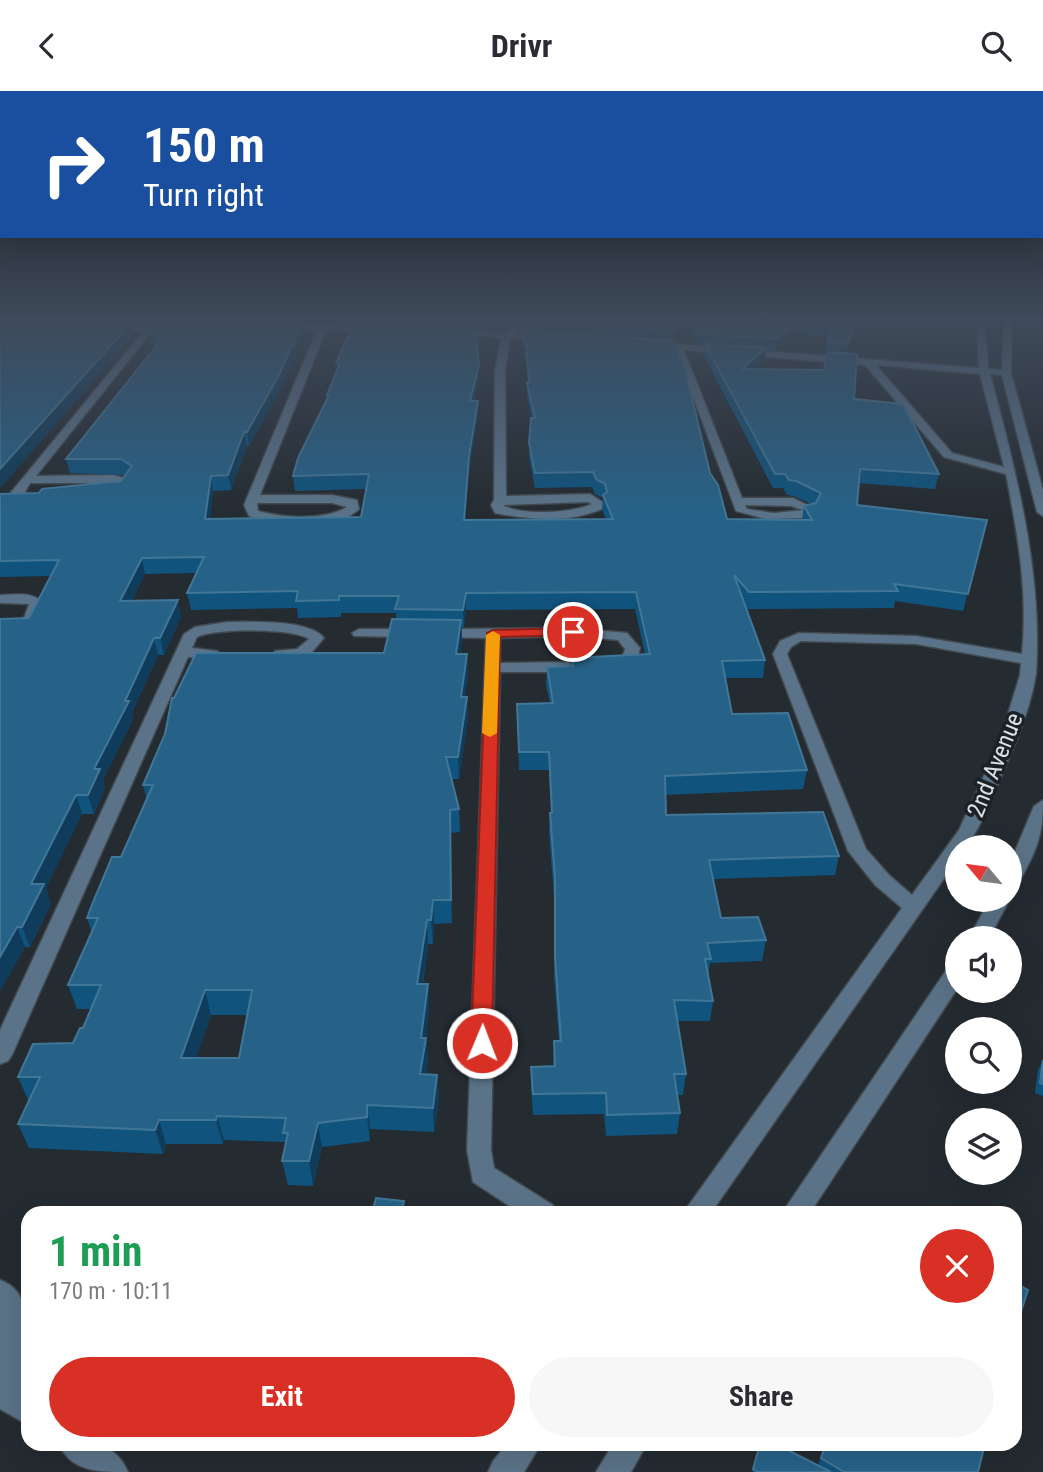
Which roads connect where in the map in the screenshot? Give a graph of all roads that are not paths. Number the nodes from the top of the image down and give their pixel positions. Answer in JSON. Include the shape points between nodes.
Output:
{"nodes":[{"id":1,"x":105,"y":384,"type":"edge"},
{"id":2,"x":300,"y":384,"type":"edge"},
{"id":3,"x":500,"y":384,"type":"edge"},
{"id":4,"x":692,"y":384,"type":"edge"},
{"id":5,"x":887,"y":384,"type":"edge"},
{"id":6,"x":988,"y":384,"type":"edge"},
{"id":7,"x":1009,"y":384,"type":"edge"},
{"id":8,"x":1012,"y":472,"type":"junction"},
{"id":9,"x":27,"y":479,"type":"junction"},
{"id":10,"x":98,"y":496,"type":"edge"},
{"id":11,"x":44,"y":498,"type":"edge"},
{"id":12,"x":253,"y":499,"type":"junction"},
{"id":13,"x":500,"y":500,"type":"junction"},
{"id":14,"x":737,"y":501,"type":"junction"},
{"id":15,"x":1043,"y":512,"type":"edge"},
{"id":16,"x":0,"y":599,"type":"edge"},
{"id":17,"x":0,"y":629,"type":"edge"},
{"id":18,"x":359,"y":633,"type":"dead end"},
{"id":19,"x":493,"y":633,"type":"junction"},
{"id":20,"x":182,"y":652,"type":"junction"},
{"id":21,"x":265,"y":655,"type":"edge"},
{"id":22,"x":230,"y":656,"type":"edge"},
{"id":23,"x":1029,"y":660,"type":"junction"},
{"id":24,"x":491,"y":669,"type":"junction"},
{"id":25,"x":1043,"y":806,"type":"edge"},
{"id":26,"x":1022,"y":858,"type":"edge"},
{"id":27,"x":914,"y":907,"type":"junction"},
{"id":28,"x":945,"y":990,"type":"edge"},
{"id":29,"x":0,"y":1055,"type":"edge"},
{"id":30,"x":532,"y":1206,"type":"edge"},
{"id":31,"x":701,"y":1206,"type":"edge"},
{"id":32,"x":800,"y":1206,"type":"edge"},
{"id":33,"x":0,"y":1293,"type":"edge"},
{"id":34,"x":15,"y":1402,"type":"edge"},
{"id":35,"x":84,"y":1451,"type":"edge"},
{"id":36,"x":520,"y":1451,"type":"edge"},
{"id":37,"x":627,"y":1451,"type":"edge"},
{"id":38,"x":112,"y":1472,"type":"edge"},
{"id":39,"x":504,"y":1472,"type":"edge"},
{"id":40,"x":612,"y":1472,"type":"edge"}],
"edges":[{"from":1,"to":9,"type":"street"},
{"from":2,"to":12,"type":"street"},
{"from":3,"to":13,"type":"street"},
{"from":4,"to":14,"type":"street"},
{"from":5,"to":8,"type":"street","via":[[948,455]]},
{"from":6,"to":8,"type":"street","name":"2nd Avenue"},
{"from":7,"to":15,"type":"street"},
{"from":8,"to":23,"type":"street","name":"2nd Avenue","via":[[1029,559],[1033,614]]},
{"from":9,"to":10,"type":"street","via":[[127,481],[118,492]]},
{"from":9,"to":11,"type":"street","via":[[17,492],[19,497]]},
{"from":12,"to":12,"type":"street","via":[[253,513],[261,517],[327,518],[347,515],[353,509],[353,503],[332,499]]},
{"from":13,"to":13,"type":"street","via":[[590,498],[598,506],[587,512],[554,514],[499,510]]},
{"from":14,"to":14,"type":"street","via":[[742,511],[753,515],[807,514],[810,509],[793,502]]},
{"from":16,"to":17,"type":"street","via":[[36,603],[30,621]]},
{"from":18,"to":19,"type":"street"},
{"from":19,"to":24,"type":"street"},
{"from":19,"to":24,"type":"street","via":[[606,633],[622,636],[633,648],[622,666]]},
{"from":20,"to":21,"type":"street","via":[[198,629],[299,630],[317,638],[300,654]]},
{"from":20,"to":22,"type":"street"},
{"from":20,"to":29,"type":"street"},
{"from":23,"to":27,"type":"street","name":"2nd Avenue","via":[[1007,743],[968,831]]},
{"from":23,"to":27,"type":"street","via":[[916,640],[799,637],[785,644],[780,654],[857,851]]},
{"from":24,"to":30,"type":"street","via":[[479,1150],[482,1174]]},
{"from":25,"to":26,"type":"street"},
{"from":27,"to":31,"type":"street","name":"2nd Avenue"},
{"from":28,"to":32,"type":"street"},
{"from":33,"to":34,"type":"street","via":[[9,1304]]},
{"from":35,"to":38,"type":"street"},
{"from":36,"to":39,"type":"street"},
{"from":37,"to":40,"type":"street"}]}
